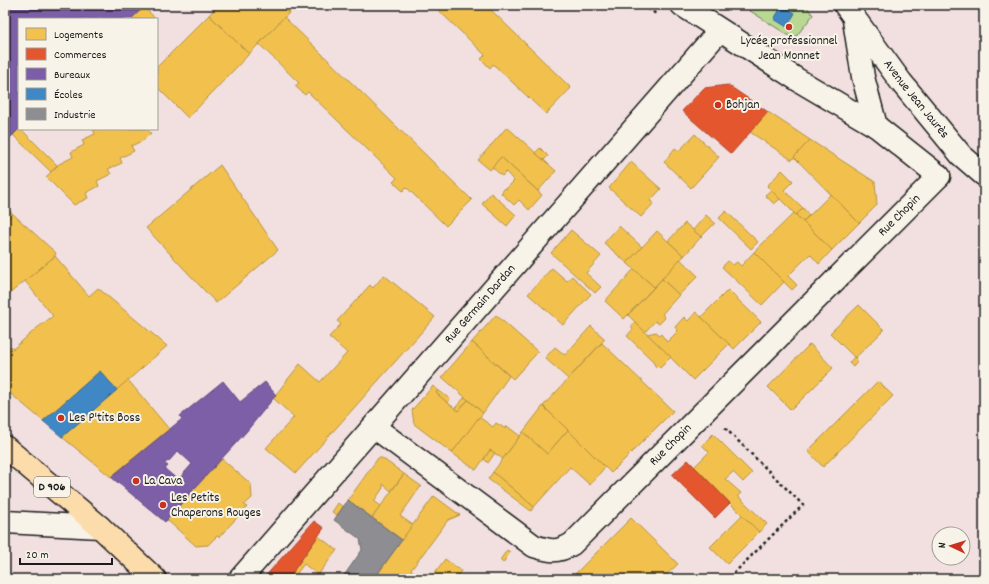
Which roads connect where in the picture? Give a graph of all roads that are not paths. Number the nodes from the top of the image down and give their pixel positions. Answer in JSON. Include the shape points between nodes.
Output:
{"nodes":[{"id":1,"x":682,"y":5,"type":"edge"},
{"id":2,"x":849,"y":11,"type":"edge"},
{"id":3,"x":720,"y":30,"type":"junction"},
{"id":4,"x":876,"y":126,"type":"junction"},
{"id":5,"x":984,"y":175,"type":"edge"},
{"id":6,"x":374,"y":427,"type":"junction"},
{"id":7,"x":5,"y":447,"type":"edge"},
{"id":8,"x":5,"y":522,"type":"edge"},
{"id":9,"x":100,"y":527,"type":"junction"},
{"id":10,"x":155,"y":579,"type":"edge"},
{"id":11,"x":240,"y":579,"type":"edge"}],
"edges":[{"from":1,"to":3,"type":"street"},
{"from":2,"to":4,"type":"street","name":"Avenue Jean Jaurès"},
{"from":2,"to":5,"type":"street","name":"Avenue Jean Jaurès","via":[[961,155]]},
{"from":3,"to":4,"type":"street"},
{"from":3,"to":6,"type":"street","name":"Rue Germain Dardan"},
{"from":4,"to":6,"type":"street","name":"Rue Chopin","via":[[939,176],[572,544],[558,551],[534,546]]},
{"from":6,"to":11,"type":"street","name":"Rue Germain Dardan"},
{"from":7,"to":9,"type":"main road","number":"D 906"},
{"from":8,"to":9,"type":"street"},
{"from":9,"to":10,"type":"main road","number":"D 906"}]}
